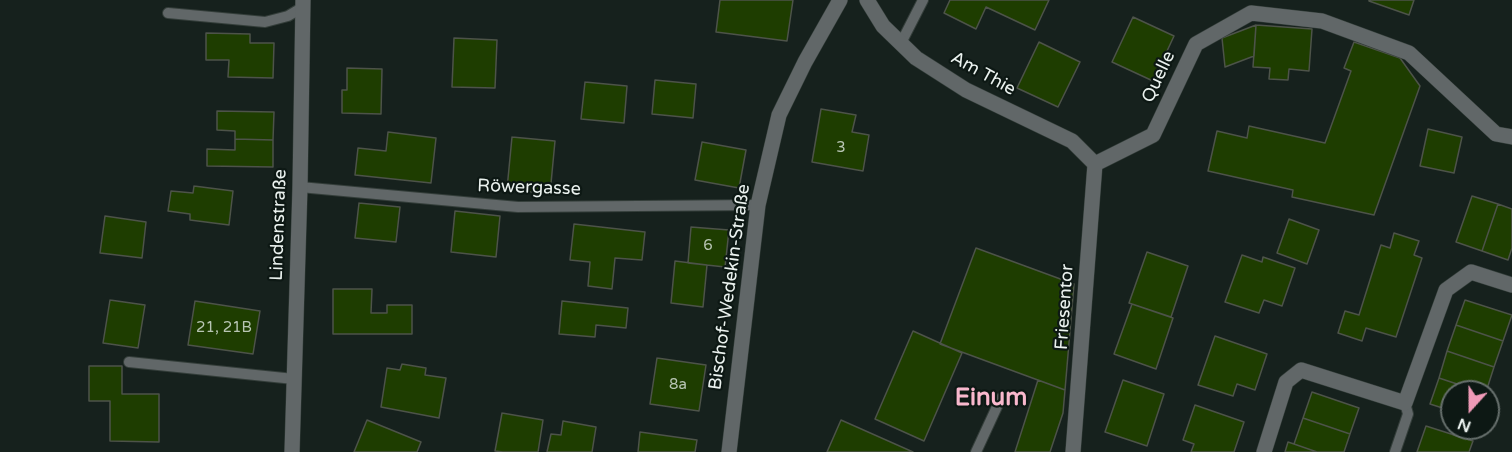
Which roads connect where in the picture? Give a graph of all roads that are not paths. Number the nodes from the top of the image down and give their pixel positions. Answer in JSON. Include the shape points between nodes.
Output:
{"nodes":[{"id":1,"x":840,"y":0,"type":"edge"},
{"id":2,"x":867,"y":0,"type":"edge"},
{"id":3,"x":923,"y":0,"type":"edge"},
{"id":4,"x":303,"y":4,"type":"edge"},
{"id":5,"x":168,"y":13,"type":"dead end"},
{"id":6,"x":901,"y":43,"type":"junction"},
{"id":7,"x":1512,"y":137,"type":"edge"},
{"id":8,"x":1095,"y":164,"type":"junction"},
{"id":9,"x":300,"y":187,"type":"junction"},
{"id":10,"x":758,"y":205,"type":"junction"},
{"id":11,"x":1512,"y":285,"type":"edge"},
{"id":12,"x":129,"y":362,"type":"dead end"},
{"id":13,"x":294,"y":379,"type":"junction"},
{"id":14,"x":1001,"y":398,"type":"dead end"},
{"id":15,"x":1405,"y":403,"type":"junction"},
{"id":16,"x":292,"y":452,"type":"edge"},
{"id":17,"x":729,"y":452,"type":"edge"},
{"id":18,"x":976,"y":452,"type":"edge"},
{"id":19,"x":1073,"y":452,"type":"edge"},
{"id":20,"x":1264,"y":452,"type":"edge"},
{"id":21,"x":1395,"y":452,"type":"edge"}],
"edges":[{"from":1,"to":10,"type":"street","name":"Bischof-Wedekin-Straße","via":[[779,115]]},
{"from":2,"to":6,"type":"street","name":"Am Thie","via":[[883,26]]},
{"from":3,"to":6,"type":"lane"},
{"from":4,"to":5,"type":"lane","via":[[288,16],[265,22]]},
{"from":4,"to":9,"type":"street","name":"Lindenstraße"},
{"from":6,"to":8,"type":"street","name":"Am Thie","via":[[916,58],[966,90],[1072,141]]},
{"from":7,"to":8,"type":"street","name":"Quelle","via":[[1496,134],[1409,53],[1322,21],[1251,14],[1196,44],[1153,135]]},
{"from":8,"to":19,"type":"street","name":"Friesentor"},
{"from":9,"to":10,"type":"lane","name":"Röwergasse","via":[[518,207]]},
{"from":9,"to":13,"type":"street","name":"Lindenstraße"},
{"from":10,"to":17,"type":"street","name":"Bischof-Wedekin-Straße"},
{"from":11,"to":15,"type":"street","via":[[1471,272],[1446,290]]},
{"from":12,"to":13,"type":"lane"},
{"from":13,"to":16,"type":"street","name":"Lindenstraße"},
{"from":14,"to":18,"type":"lane"},
{"from":15,"to":20,"type":"street","via":[[1302,370],[1286,382]]},
{"from":15,"to":21,"type":"lane","via":[[1408,414]]}]}
